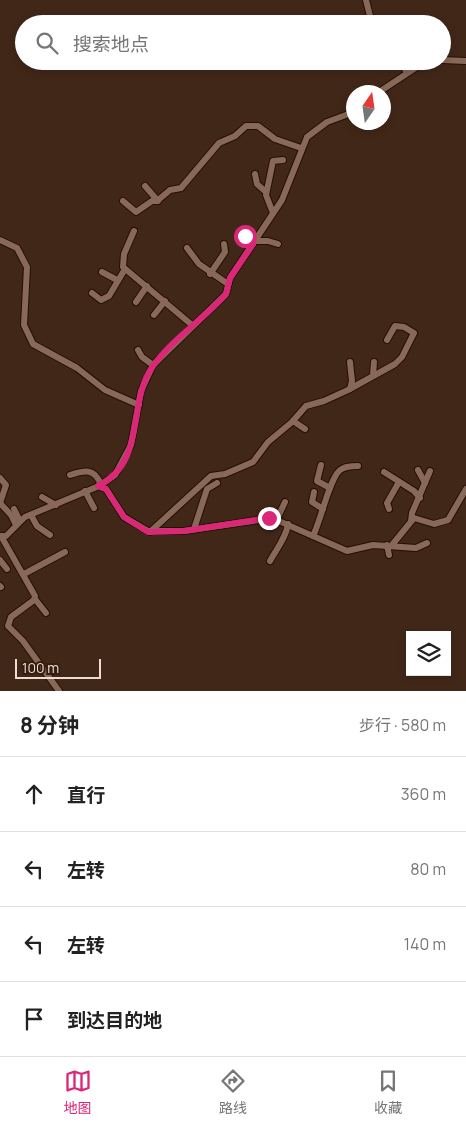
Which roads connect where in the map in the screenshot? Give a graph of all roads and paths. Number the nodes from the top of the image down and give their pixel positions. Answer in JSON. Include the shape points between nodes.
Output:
{"nodes":[{"id":1,"x":366,"y":0,"type":"edge"},
{"id":2,"x":370,"y":15,"type":"edge"},
{"id":3,"x":451,"y":60,"type":"edge"},
{"id":4,"x":466,"y":61,"type":"edge"},
{"id":5,"x":410,"y":70,"type":"edge"},
{"id":6,"x":407,"y":72,"type":"joint"},
{"id":7,"x":389,"y":85,"type":"edge"},
{"id":8,"x":346,"y":115,"type":"edge"},
{"id":9,"x":301,"y":148,"type":"junction"},
{"id":10,"x":283,"y":160,"type":"dead end"},
{"id":11,"x":255,"y":174,"type":"dead end"},
{"id":12,"x":145,"y":186,"type":"dead end"},
{"id":13,"x":266,"y":192,"type":"junction"},
{"id":14,"x":158,"y":200,"type":"junction"},
{"id":15,"x":123,"y":201,"type":"dead end"},
{"id":16,"x":273,"y":213,"type":"junction"},
{"id":17,"x":134,"y":232,"type":"dead end"},
{"id":18,"x":242,"y":232,"type":"dead end"},
{"id":19,"x":0,"y":240,"type":"edge"},
{"id":20,"x":253,"y":243,"type":"junction"},
{"id":21,"x":224,"y":244,"type":"dead end"},
{"id":22,"x":278,"y":244,"type":"dead end"},
{"id":23,"x":187,"y":248,"type":"dead end"},
{"id":24,"x":125,"y":269,"type":"junction"},
{"id":25,"x":102,"y":272,"type":"dead end"},
{"id":26,"x":210,"y":274,"type":"junction"},
{"id":27,"x":117,"y":280,"type":"junction"},
{"id":28,"x":228,"y":284,"type":"junction"},
{"id":29,"x":148,"y":286,"type":"junction"},
{"id":30,"x":92,"y":293,"type":"dead end"},
{"id":31,"x":165,"y":301,"type":"junction"},
{"id":32,"x":136,"y":302,"type":"dead end"},
{"id":33,"x":154,"y":315,"type":"dead end"},
{"id":34,"x":192,"y":326,"type":"junction"},
{"id":35,"x":387,"y":340,"type":"dead end"},
{"id":36,"x":138,"y":350,"type":"dead end"},
{"id":37,"x":350,"y":362,"type":"dead end"},
{"id":38,"x":374,"y":362,"type":"dead end"},
{"id":39,"x":153,"y":365,"type":"junction"},
{"id":40,"x":373,"y":374,"type":"junction"},
{"id":41,"x":350,"y":389,"type":"junction"},
{"id":42,"x":139,"y":405,"type":"junction"},
{"id":43,"x":293,"y":421,"type":"junction"},
{"id":44,"x":305,"y":429,"type":"dead end"},
{"id":45,"x":321,"y":465,"type":"dead end"},
{"id":46,"x":358,"y":466,"type":"dead end"},
{"id":47,"x":418,"y":470,"type":"dead end"},
{"id":48,"x":430,"y":471,"type":"dead end"},
{"id":49,"x":384,"y":472,"type":"dead end"},
{"id":50,"x":70,"y":475,"type":"dead end"},
{"id":51,"x":0,"y":478,"type":"edge"},
{"id":52,"x":399,"y":482,"type":"junction"},
{"id":53,"x":217,"y":483,"type":"dead end"},
{"id":54,"x":425,"y":483,"type":"junction"},
{"id":55,"x":100,"y":485,"type":"junction"},
{"id":56,"x":330,"y":488,"type":"junction"},
{"id":57,"x":466,"y":489,"type":"edge"},
{"id":58,"x":85,"y":491,"type":"junction"},
{"id":59,"x":314,"y":492,"type":"dead end"},
{"id":60,"x":42,"y":497,"type":"dead end"},
{"id":61,"x":420,"y":498,"type":"junction"},
{"id":62,"x":0,"y":499,"type":"edge"},
{"id":63,"x":285,"y":502,"type":"dead end"},
{"id":64,"x":56,"y":505,"type":"junction"},
{"id":65,"x":94,"y":508,"type":"dead end"},
{"id":66,"x":323,"y":508,"type":"junction"},
{"id":67,"x":14,"y":509,"type":"dead end"},
{"id":68,"x":389,"y":509,"type":"dead end"},
{"id":69,"x":31,"y":515,"type":"junction"},
{"id":70,"x":277,"y":519,"type":"junction"},
{"id":71,"x":411,"y":521,"type":"junction"},
{"id":72,"x":18,"y":523,"type":"junction"},
{"id":73,"x":288,"y":524,"type":"junction"},
{"id":74,"x":194,"y":529,"type":"junction"},
{"id":75,"x":150,"y":532,"type":"junction"},
{"id":76,"x":50,"y":535,"type":"dead end"},
{"id":77,"x":0,"y":536,"type":"edge"},
{"id":78,"x":313,"y":536,"type":"junction"},
{"id":79,"x":427,"y":543,"type":"dead end"},
{"id":80,"x":389,"y":545,"type":"junction"},
{"id":81,"x":65,"y":552,"type":"dead end"},
{"id":82,"x":389,"y":556,"type":"dead end"},
{"id":83,"x":0,"y":560,"type":"edge"},
{"id":84,"x":270,"y":561,"type":"dead end"},
{"id":85,"x":8,"y":569,"type":"dead end"},
{"id":86,"x":24,"y":574,"type":"junction"},
{"id":87,"x":35,"y":599,"type":"junction"},
{"id":88,"x":46,"y":612,"type":"dead end"},
{"id":89,"x":59,"y":691,"type":"edge"}],
"edges":[{"from":1,"to":2,"type":"street"},
{"from":3,"to":4,"type":"street"},
{"from":5,"to":6,"type":"street"},
{"from":6,"to":7,"type":"street"},
{"from":8,"to":9,"type":"street","via":[[314,130]]},
{"from":9,"to":14,"type":"street","via":[[275,139],[258,126],[246,126],[231,139],[219,143],[181,188],[170,190]]},
{"from":9,"to":16,"type":"street","via":[[286,192]]},
{"from":10,"to":13,"type":"street","via":[[273,161]]},
{"from":11,"to":13,"type":"street","via":[[257,184]]},
{"from":12,"to":14,"type":"street"},
{"from":13,"to":16,"type":"street"},
{"from":14,"to":15,"type":"street","via":[[136,212]]},
{"from":16,"to":20,"type":"street"},
{"from":17,"to":24,"type":"street","via":[[122,260]]},
{"from":18,"to":20,"type":"street"},
{"from":19,"to":42,"type":"street","via":[[17,248],[27,268],[24,325],[33,344],[77,368],[105,390]]},
{"from":20,"to":22,"type":"street","via":[[272,241]]},
{"from":20,"to":28,"type":"street"},
{"from":21,"to":26,"type":"street","via":[[226,252]]},
{"from":23,"to":26,"type":"street"},
{"from":24,"to":27,"type":"street"},
{"from":24,"to":29,"type":"street"},
{"from":25,"to":27,"type":"street"},
{"from":26,"to":28,"type":"street"},
{"from":27,"to":30,"type":"street","via":[[104,300]]},
{"from":28,"to":34,"type":"street","via":[[223,298]]},
{"from":29,"to":31,"type":"street"},
{"from":29,"to":32,"type":"street"},
{"from":31,"to":33,"type":"street"},
{"from":31,"to":34,"type":"street"},
{"from":34,"to":39,"type":"street"},
{"from":35,"to":40,"type":"street","via":[[395,326],[414,333],[395,364]]},
{"from":36,"to":39,"type":"street"},
{"from":37,"to":41,"type":"street"},
{"from":38,"to":40,"type":"street"},
{"from":39,"to":42,"type":"street","via":[[141,391]]},
{"from":40,"to":41,"type":"street"},
{"from":41,"to":43,"type":"street","via":[[309,404]]},
{"from":42,"to":55,"type":"street","via":[[136,428],[125,460],[115,475]]},
{"from":43,"to":44,"type":"street"},
{"from":43,"to":75,"type":"street","via":[[268,442],[253,462],[225,474],[211,476]]},
{"from":45,"to":56,"type":"street","via":[[317,480]]},
{"from":46,"to":56,"type":"street","via":[[339,471]]},
{"from":47,"to":54,"type":"street"},
{"from":48,"to":54,"type":"street"},
{"from":49,"to":52,"type":"street"},
{"from":50,"to":55,"type":"street","via":[[88,470],[95,474]]},
{"from":51,"to":62,"type":"street","via":[[6,485]]},
{"from":52,"to":61,"type":"street"},
{"from":52,"to":68,"type":"street","via":[[387,503]]},
{"from":53,"to":74,"type":"street","via":[[207,489]]},
{"from":54,"to":61,"type":"street"},
{"from":55,"to":58,"type":"street"},
{"from":55,"to":75,"type":"street","via":[[127,520]]},
{"from":56,"to":66,"type":"street"},
{"from":57,"to":71,"type":"street","via":[[445,522],[434,524],[418,517]]},
{"from":58,"to":64,"type":"street"},
{"from":58,"to":65,"type":"street"},
{"from":59,"to":66,"type":"street","via":[[312,502]]},
{"from":60,"to":64,"type":"street"},
{"from":61,"to":71,"type":"street"},
{"from":62,"to":72,"type":"street"},
{"from":63,"to":70,"type":"street"},
{"from":64,"to":69,"type":"street"},
{"from":66,"to":78,"type":"street"},
{"from":67,"to":72,"type":"street"},
{"from":69,"to":72,"type":"street"},
{"from":69,"to":76,"type":"street","via":[[37,526]]},
{"from":70,"to":73,"type":"street"},
{"from":70,"to":74,"type":"street"},
{"from":71,"to":80,"type":"street"},
{"from":72,"to":77,"type":"street","via":[[6,536]]},
{"from":73,"to":78,"type":"street"},
{"from":73,"to":84,"type":"street","via":[[283,541]]},
{"from":74,"to":75,"type":"street"},
{"from":77,"to":86,"type":"street"},
{"from":78,"to":80,"type":"street","via":[[347,551]]},
{"from":79,"to":80,"type":"street","via":[[416,548]]},
{"from":80,"to":82,"type":"street"},
{"from":81,"to":86,"type":"street"},
{"from":83,"to":85,"type":"street"},
{"from":86,"to":87,"type":"street"},
{"from":87,"to":88,"type":"street"},
{"from":87,"to":89,"type":"street","via":[[11,617],[8,626],[23,641]]}]}
